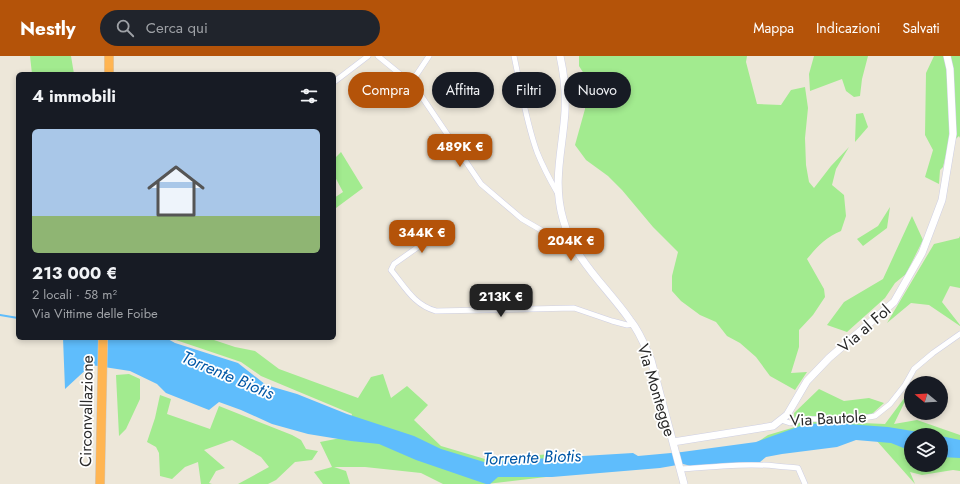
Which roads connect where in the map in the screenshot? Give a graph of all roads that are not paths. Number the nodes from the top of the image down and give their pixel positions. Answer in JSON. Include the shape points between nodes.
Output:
{"nodes":[{"id":1,"x":109,"y":56,"type":"edge"},
{"id":2,"x":368,"y":56,"type":"edge"},
{"id":3,"x":378,"y":56,"type":"edge"},
{"id":4,"x":429,"y":56,"type":"edge"},
{"id":5,"x":514,"y":56,"type":"edge"},
{"id":6,"x":560,"y":56,"type":"edge"},
{"id":7,"x":948,"y":56,"type":"edge"},
{"id":8,"x":109,"y":72,"type":"edge"},
{"id":9,"x":398,"y":72,"type":"edge"},
{"id":10,"x":418,"y":72,"type":"edge"},
{"id":11,"x":336,"y":80,"type":"edge"},
{"id":12,"x":424,"y":100,"type":"edge"},
{"id":13,"x":558,"y":195,"type":"junction"},
{"id":14,"x":442,"y":230,"type":"dead end"},
{"id":15,"x":570,"y":240,"type":"junction"},
{"id":16,"x":633,"y":324,"type":"junction"},
{"id":17,"x":960,"y":334,"type":"edge"},
{"id":18,"x":103,"y":340,"type":"edge"},
{"id":19,"x":781,"y":420,"type":"junction"},
{"id":20,"x":673,"y":442,"type":"junction"},
{"id":21,"x":679,"y":466,"type":"junction"},
{"id":22,"x":100,"y":484,"type":"edge"},
{"id":23,"x":684,"y":484,"type":"edge"},
{"id":24,"x":805,"y":484,"type":"edge"}],
"edges":[{"from":1,"to":8,"type":"highway"},
{"from":2,"to":11,"type":"street"},
{"from":3,"to":9,"type":"street"},
{"from":4,"to":10,"type":"street"},
{"from":5,"to":13,"type":"street","via":[[537,152]]},
{"from":6,"to":13,"type":"street","name":"Via Montegge","via":[[565,87],[565,112],[557,177]]},
{"from":7,"to":19,"type":"street","name":"Via al Fol","via":[[953,134],[942,200],[922,253],[894,302],[829,358],[807,381],[787,415]]},
{"from":12,"to":15,"type":"street","via":[[481,184],[522,219],[553,237]]},
{"from":13,"to":15,"type":"street","name":"Via Montegge","via":[[562,219]]},
{"from":14,"to":16,"type":"street","via":[[394,264],[391,270],[416,301],[426,308],[436,311],[574,308],[626,325]]},
{"from":15,"to":16,"type":"street","name":"Via Montegge","via":[[581,260]]},
{"from":16,"to":20,"type":"street","name":"Via Montegge","via":[[651,360]]},
{"from":17,"to":19,"type":"street","name":"Via Bautole","via":[[914,369],[890,404],[875,416],[857,419],[802,420],[790,423]]},
{"from":18,"to":22,"type":"highway","name":"Circonvallazione"},
{"from":19,"to":20,"type":"street","name":"Via al Fol","via":[[773,426]]},
{"from":20,"to":21,"type":"street","name":"Via Montegge"},
{"from":21,"to":23,"type":"street","name":"Via Montegge"},
{"from":21,"to":24,"type":"street","via":[[767,465],[798,468]]}]}
